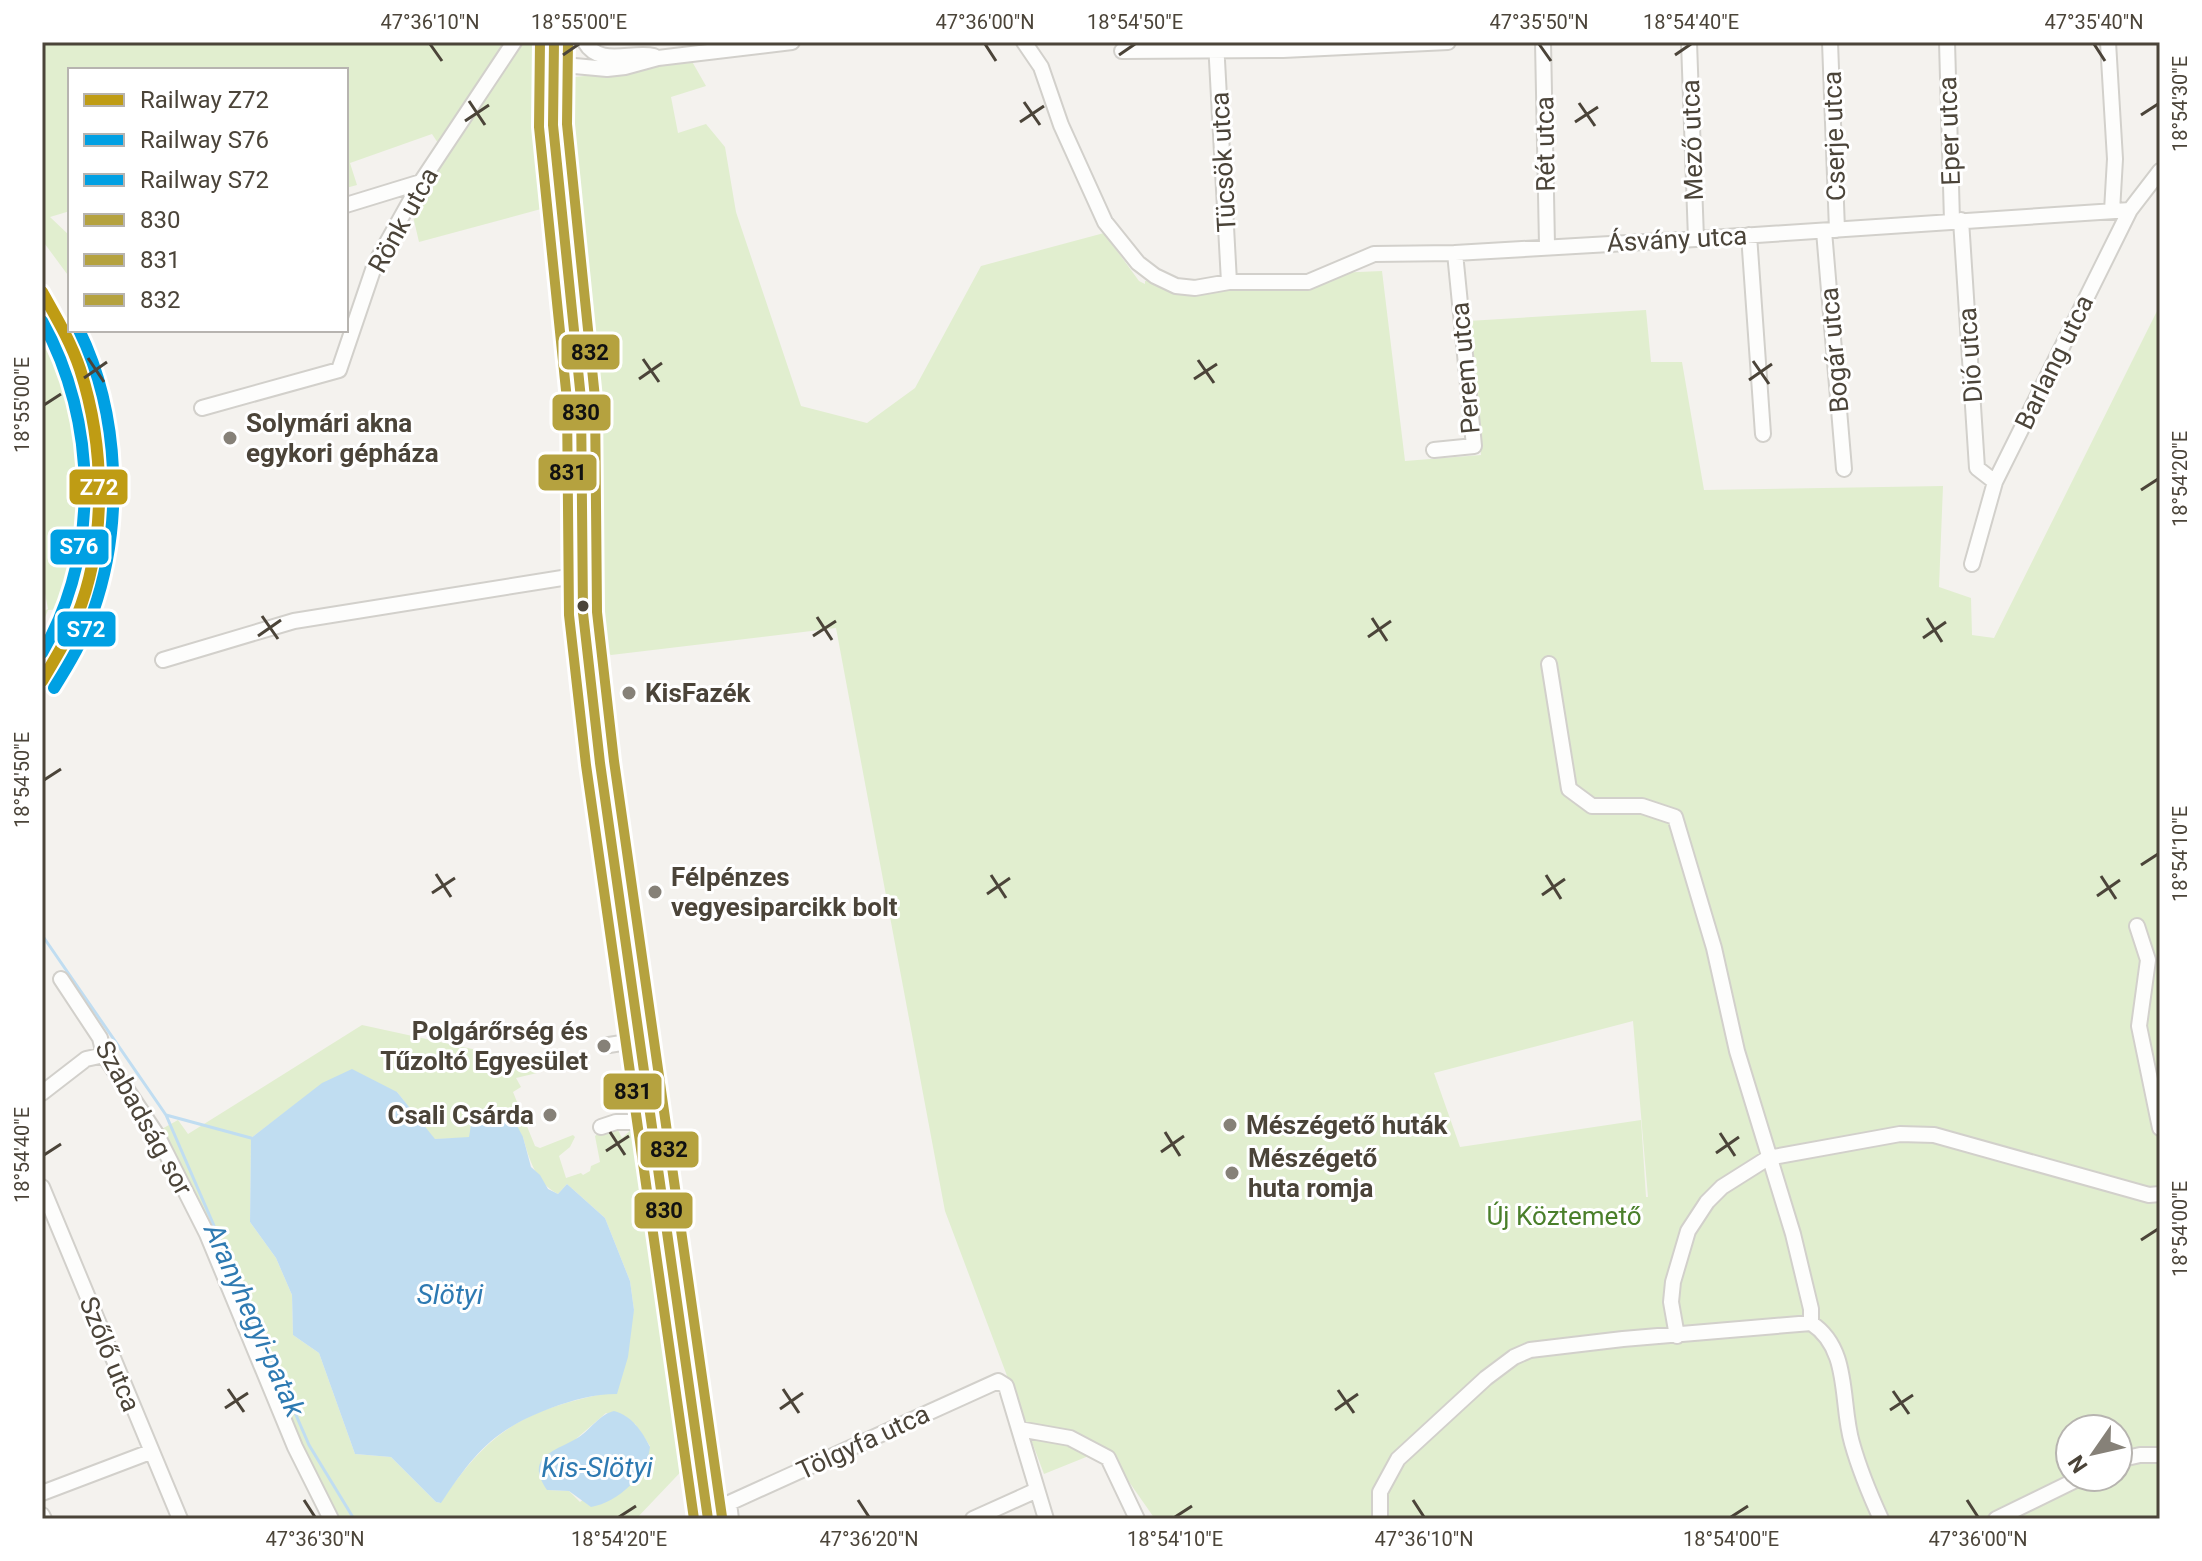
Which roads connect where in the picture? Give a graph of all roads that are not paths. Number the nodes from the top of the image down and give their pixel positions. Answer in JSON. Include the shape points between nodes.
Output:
{"nodes":[{"id":1,"x":514,"y":42,"type":"edge"},
{"id":2,"x":554,"y":42,"type":"edge"},
{"id":3,"x":585,"y":42,"type":"edge"},
{"id":4,"x":792,"y":42,"type":"edge"},
{"id":5,"x":1024,"y":42,"type":"edge"},
{"id":6,"x":1448,"y":42,"type":"edge"},
{"id":7,"x":1543,"y":42,"type":"edge"},
{"id":8,"x":1689,"y":42,"type":"edge"},
{"id":9,"x":1830,"y":42,"type":"edge"},
{"id":10,"x":1947,"y":42,"type":"edge"},
{"id":11,"x":2108,"y":42,"type":"edge"},
{"id":12,"x":1216,"y":47,"type":"edge"},
{"id":13,"x":1122,"y":51,"type":"dead end"},
{"id":14,"x":658,"y":58,"type":"junction"},
{"id":15,"x":553,"y":64,"type":"junction"},
{"id":16,"x":2160,"y":171,"type":"edge"},
{"id":17,"x":421,"y":182,"type":"junction"},
{"id":18,"x":348,"y":204,"type":"edge"},
{"id":19,"x":2130,"y":210,"type":"junction"},
{"id":20,"x":2112,"y":211,"type":"junction"},
{"id":21,"x":1956,"y":220,"type":"junction"},
{"id":22,"x":1831,"y":231,"type":"junction"},
{"id":23,"x":1749,"y":235,"type":"junction"},
{"id":24,"x":1696,"y":239,"type":"junction"},
{"id":25,"x":1547,"y":245,"type":"junction"},
{"id":26,"x":1455,"y":253,"type":"junction"},
{"id":27,"x":1229,"y":282,"type":"junction"},
{"id":28,"x":202,"y":408,"type":"dead end"},
{"id":29,"x":1763,"y":434,"type":"dead end"},
{"id":30,"x":1434,"y":450,"type":"dead end"},
{"id":31,"x":1844,"y":469,"type":"dead end"},
{"id":32,"x":1995,"y":482,"type":"junction"},
{"id":33,"x":1972,"y":564,"type":"dead end"},
{"id":34,"x":581,"y":575,"type":"junction"},
{"id":35,"x":163,"y":660,"type":"dead end"},
{"id":36,"x":1549,"y":664,"type":"dead end"},
{"id":37,"x":2137,"y":926,"type":"dead end"},
{"id":38,"x":63,"y":982,"type":"dead end"},
{"id":39,"x":640,"y":1040,"type":"junction"},
{"id":40,"x":609,"y":1045,"type":"dead end"},
{"id":41,"x":104,"y":1055,"type":"junction"},
{"id":42,"x":42,"y":1093,"type":"edge"},
{"id":43,"x":651,"y":1122,"type":"junction"},
{"id":44,"x":601,"y":1127,"type":"dead end"},
{"id":45,"x":2160,"y":1128,"type":"edge"},
{"id":46,"x":1768,"y":1158,"type":"junction"},
{"id":47,"x":42,"y":1187,"type":"edge"},
{"id":48,"x":2160,"y":1194,"type":"edge"},
{"id":49,"x":1811,"y":1323,"type":"junction"},
{"id":50,"x":1677,"y":1336,"type":"junction"},
{"id":51,"x":1019,"y":1429,"type":"junction"},
{"id":52,"x":150,"y":1452,"type":"junction"},
{"id":53,"x":2160,"y":1455,"type":"edge"},
{"id":54,"x":2134,"y":1456,"type":"edge"},
{"id":55,"x":1037,"y":1490,"type":"junction"},
{"id":56,"x":2054,"y":1491,"type":"edge"},
{"id":57,"x":42,"y":1493,"type":"edge"},
{"id":58,"x":180,"y":1519,"type":"edge"},
{"id":59,"x":331,"y":1519,"type":"edge"},
{"id":60,"x":708,"y":1519,"type":"edge"},
{"id":61,"x":731,"y":1519,"type":"edge"},
{"id":62,"x":973,"y":1519,"type":"edge"},
{"id":63,"x":1046,"y":1519,"type":"edge"},
{"id":64,"x":1137,"y":1519,"type":"edge"},
{"id":65,"x":1380,"y":1519,"type":"edge"},
{"id":66,"x":1881,"y":1519,"type":"edge"},
{"id":67,"x":1996,"y":1519,"type":"edge"}],
"edges":[{"from":1,"to":17,"type":"street","name":"Rönk utca"},
{"from":2,"to":15,"type":"main road"},
{"from":3,"to":14,"type":"street","via":[[599,55]]},
{"from":4,"to":14,"type":"street"},
{"from":5,"to":27,"type":"street","name":"Ásvány utca","via":[[1041,67],[1105,222],[1138,263],[1176,286]]},
{"from":6,"to":12,"type":"street"},
{"from":7,"to":25,"type":"street","name":"Rét utca"},
{"from":8,"to":24,"type":"street","name":"Mező utca"},
{"from":9,"to":22,"type":"street","name":"Cserje utca"},
{"from":10,"to":21,"type":"street","name":"Eper utca"},
{"from":11,"to":20,"type":"street","via":[[2115,159]]},
{"from":12,"to":13,"type":"street"},
{"from":12,"to":27,"type":"street","name":"Tücsök utca"},
{"from":14,"to":15,"type":"street","via":[[607,69]]},
{"from":15,"to":34,"type":"main road","via":[[553,125],[581,399]]},
{"from":16,"to":19,"type":"street","name":"Barlang utca"},
{"from":17,"to":18,"type":"street"},
{"from":17,"to":28,"type":"street","name":"Rönk utca","via":[[375,264],[339,370]]},
{"from":19,"to":20,"type":"street","name":"Ásvány utca"},
{"from":19,"to":32,"type":"street","name":"Barlang utca"},
{"from":20,"to":21,"type":"street","name":"Ásvány utca"},
{"from":21,"to":22,"type":"street","name":"Ásvány utca"},
{"from":21,"to":32,"type":"street","name":"Dió utca","via":[[1977,468]]},
{"from":22,"to":23,"type":"street","name":"Ásvány utca"},
{"from":22,"to":31,"type":"street","name":"Bogár utca"},
{"from":23,"to":24,"type":"street","name":"Ásvány utca"},
{"from":23,"to":29,"type":"street"},
{"from":24,"to":25,"type":"street","name":"Ásvány utca"},
{"from":25,"to":26,"type":"street","name":"Ásvány utca"},
{"from":26,"to":27,"type":"street","name":"Ásvány utca","via":[[1374,254],[1308,282]]},
{"from":26,"to":30,"type":"street","name":"Perem utca","via":[[1474,446]]},
{"from":32,"to":33,"type":"street","name":"Barlang utca"},
{"from":34,"to":35,"type":"street","via":[[294,621]]},
{"from":34,"to":39,"type":"main road","via":[[602,778]]},
{"from":36,"to":46,"type":"street","via":[[1569,789],[1592,806],[1642,806],[1675,817]]},
{"from":37,"to":45,"type":"street","via":[[2148,960],[2139,1026]]},
{"from":38,"to":41,"type":"street","name":"Szabadság sor","via":[[100,1038]]},
{"from":39,"to":40,"type":"street"},
{"from":39,"to":43,"type":"main road"},
{"from":41,"to":42,"type":"street","via":[[86,1059]]},
{"from":41,"to":59,"type":"street","name":"Szabadság sor","via":[[157,1135],[207,1234],[295,1447]]},
{"from":43,"to":44,"type":"street"},
{"from":43,"to":60,"type":"main road"},
{"from":46,"to":48,"type":"street","via":[[1900,1134],[1934,1135]]},
{"from":46,"to":49,"type":"street","via":[[1793,1234]]},
{"from":46,"to":50,"type":"street","via":[[1722,1187],[1688,1231],[1673,1282]]},
{"from":47,"to":52,"type":"street","name":"Szőlő utca"},
{"from":49,"to":50,"type":"street"},
{"from":49,"to":66,"type":"street","via":[[1837,1354],[1852,1444]]},
{"from":50,"to":65,"type":"street","via":[[1530,1350],[1502,1364],[1398,1459],[1380,1492]]},
{"from":51,"to":55,"type":"street"},
{"from":51,"to":61,"type":"street","name":"Tölgyfa utca","via":[[1006,1386],[998,1381],[729,1503]]},
{"from":51,"to":64,"type":"street","via":[[1070,1438],[1108,1458]]},
{"from":52,"to":57,"type":"street"},
{"from":52,"to":58,"type":"street","name":"Szőlő utca"},
{"from":53,"to":54,"type":"street"},
{"from":55,"to":62,"type":"street"},
{"from":55,"to":63,"type":"street"},
{"from":56,"to":67,"type":"street"}]}
